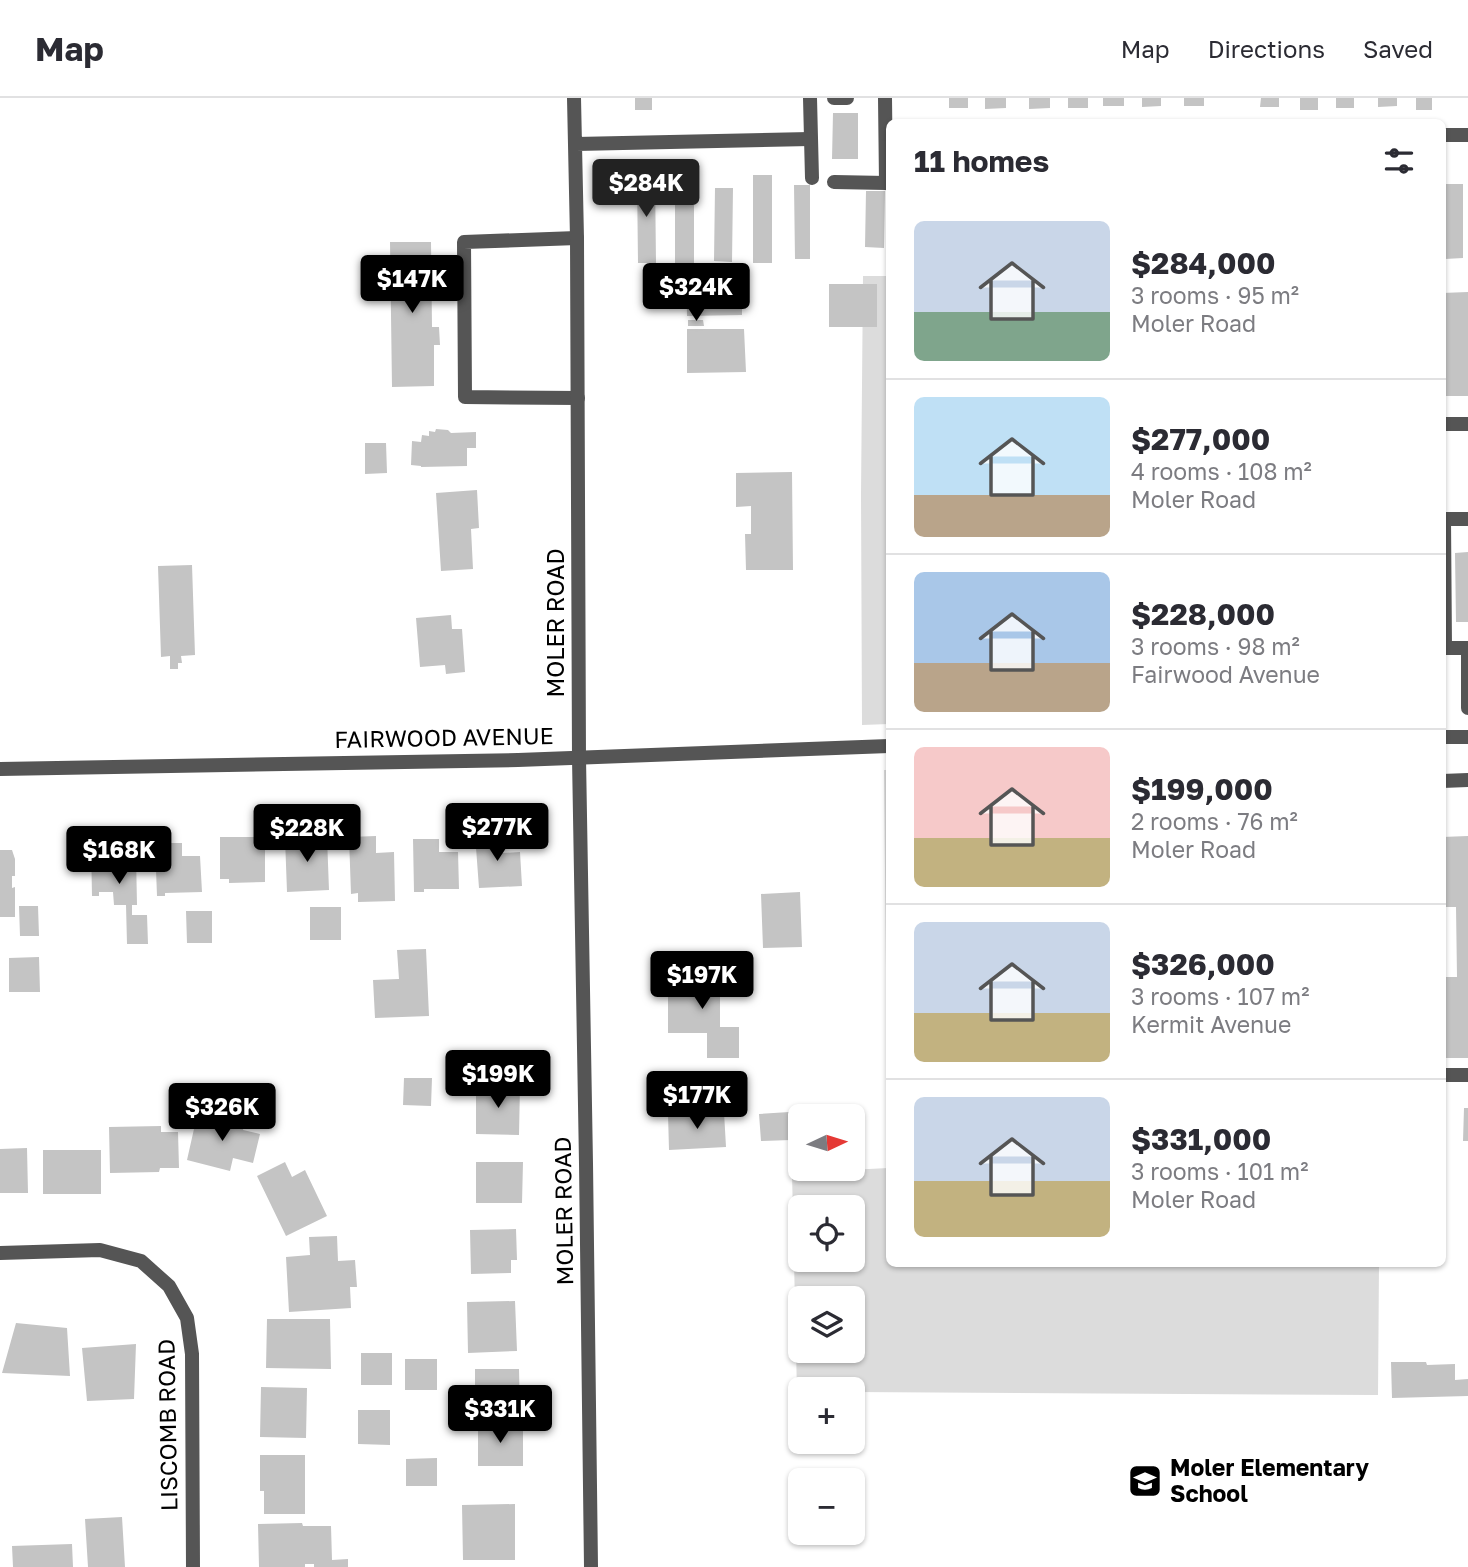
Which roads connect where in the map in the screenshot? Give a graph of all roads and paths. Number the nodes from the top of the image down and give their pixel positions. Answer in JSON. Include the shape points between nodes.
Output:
{"nodes":[{"id":1,"x":575,"y":98,"type":"edge"},
{"id":2,"x":834,"y":98,"type":"edge"},
{"id":3,"x":847,"y":98,"type":"edge"},
{"id":4,"x":885,"y":98,"type":"edge"},
{"id":5,"x":810,"y":99,"type":"edge"},
{"id":6,"x":887,"y":119,"type":"edge"},
{"id":7,"x":1446,"y":135,"type":"edge"},
{"id":8,"x":1468,"y":135,"type":"edge"},
{"id":9,"x":810,"y":139,"type":"junction"},
{"id":10,"x":576,"y":144,"type":"junction"},
{"id":11,"x":812,"y":178,"type":"dead end"},
{"id":12,"x":834,"y":182,"type":"dead end"},
{"id":13,"x":886,"y":183,"type":"edge"},
{"id":14,"x":577,"y":238,"type":"junction"},
{"id":15,"x":578,"y":398,"type":"junction"},
{"id":16,"x":1446,"y":424,"type":"edge"},
{"id":17,"x":1468,"y":424,"type":"edge"},
{"id":18,"x":1446,"y":519,"type":"edge"},
{"id":19,"x":1468,"y":519,"type":"edge"},
{"id":20,"x":1446,"y":648,"type":"edge"},
{"id":21,"x":1468,"y":648,"type":"edge"},
{"id":22,"x":1468,"y":708,"type":"edge"},
{"id":23,"x":1446,"y":737,"type":"edge"},
{"id":24,"x":1468,"y":737,"type":"edge"},
{"id":25,"x":886,"y":746,"type":"edge"},
{"id":26,"x":579,"y":758,"type":"junction"},
{"id":27,"x":0,"y":769,"type":"edge"},
{"id":28,"x":1468,"y":780,"type":"edge"},
{"id":29,"x":1446,"y":781,"type":"edge"},
{"id":30,"x":1446,"y":1075,"type":"edge"},
{"id":31,"x":1468,"y":1075,"type":"edge"},
{"id":32,"x":0,"y":1253,"type":"edge"},
{"id":33,"x":193,"y":1567,"type":"edge"},
{"id":34,"x":591,"y":1567,"type":"edge"}],
"edges":[{"from":1,"to":10,"type":"street","name":"MOLER ROAD"},
{"from":2,"to":3,"type":"street"},
{"from":4,"to":6,"type":"street"},
{"from":5,"to":9,"type":"street"},
{"from":7,"to":8,"type":"street"},
{"from":9,"to":10,"type":"street"},
{"from":9,"to":11,"type":"street"},
{"from":10,"to":14,"type":"street","name":"MOLER ROAD"},
{"from":12,"to":13,"type":"street"},
{"from":14,"to":15,"type":"street","name":"MOLER ROAD"},
{"from":14,"to":15,"type":"street","via":[[464,242],[464,255],[465,397]]},
{"from":15,"to":26,"type":"street","name":"MOLER ROAD"},
{"from":16,"to":17,"type":"street"},
{"from":18,"to":19,"type":"street"},
{"from":20,"to":21,"type":"street"},
{"from":21,"to":22,"type":"street"},
{"from":23,"to":24,"type":"street"},
{"from":25,"to":26,"type":"street","name":"FAIRWOOD AVENUE"},
{"from":26,"to":27,"type":"street","name":"FAIRWOOD AVENUE"},
{"from":26,"to":34,"type":"street","name":"MOLER ROAD"},
{"from":28,"to":29,"type":"street"},
{"from":30,"to":31,"type":"street"},
{"from":32,"to":33,"type":"street","name":"LISCOMB ROAD","via":[[100,1250],[141,1261],[169,1286],[187,1318],[192,1354]]}]}
